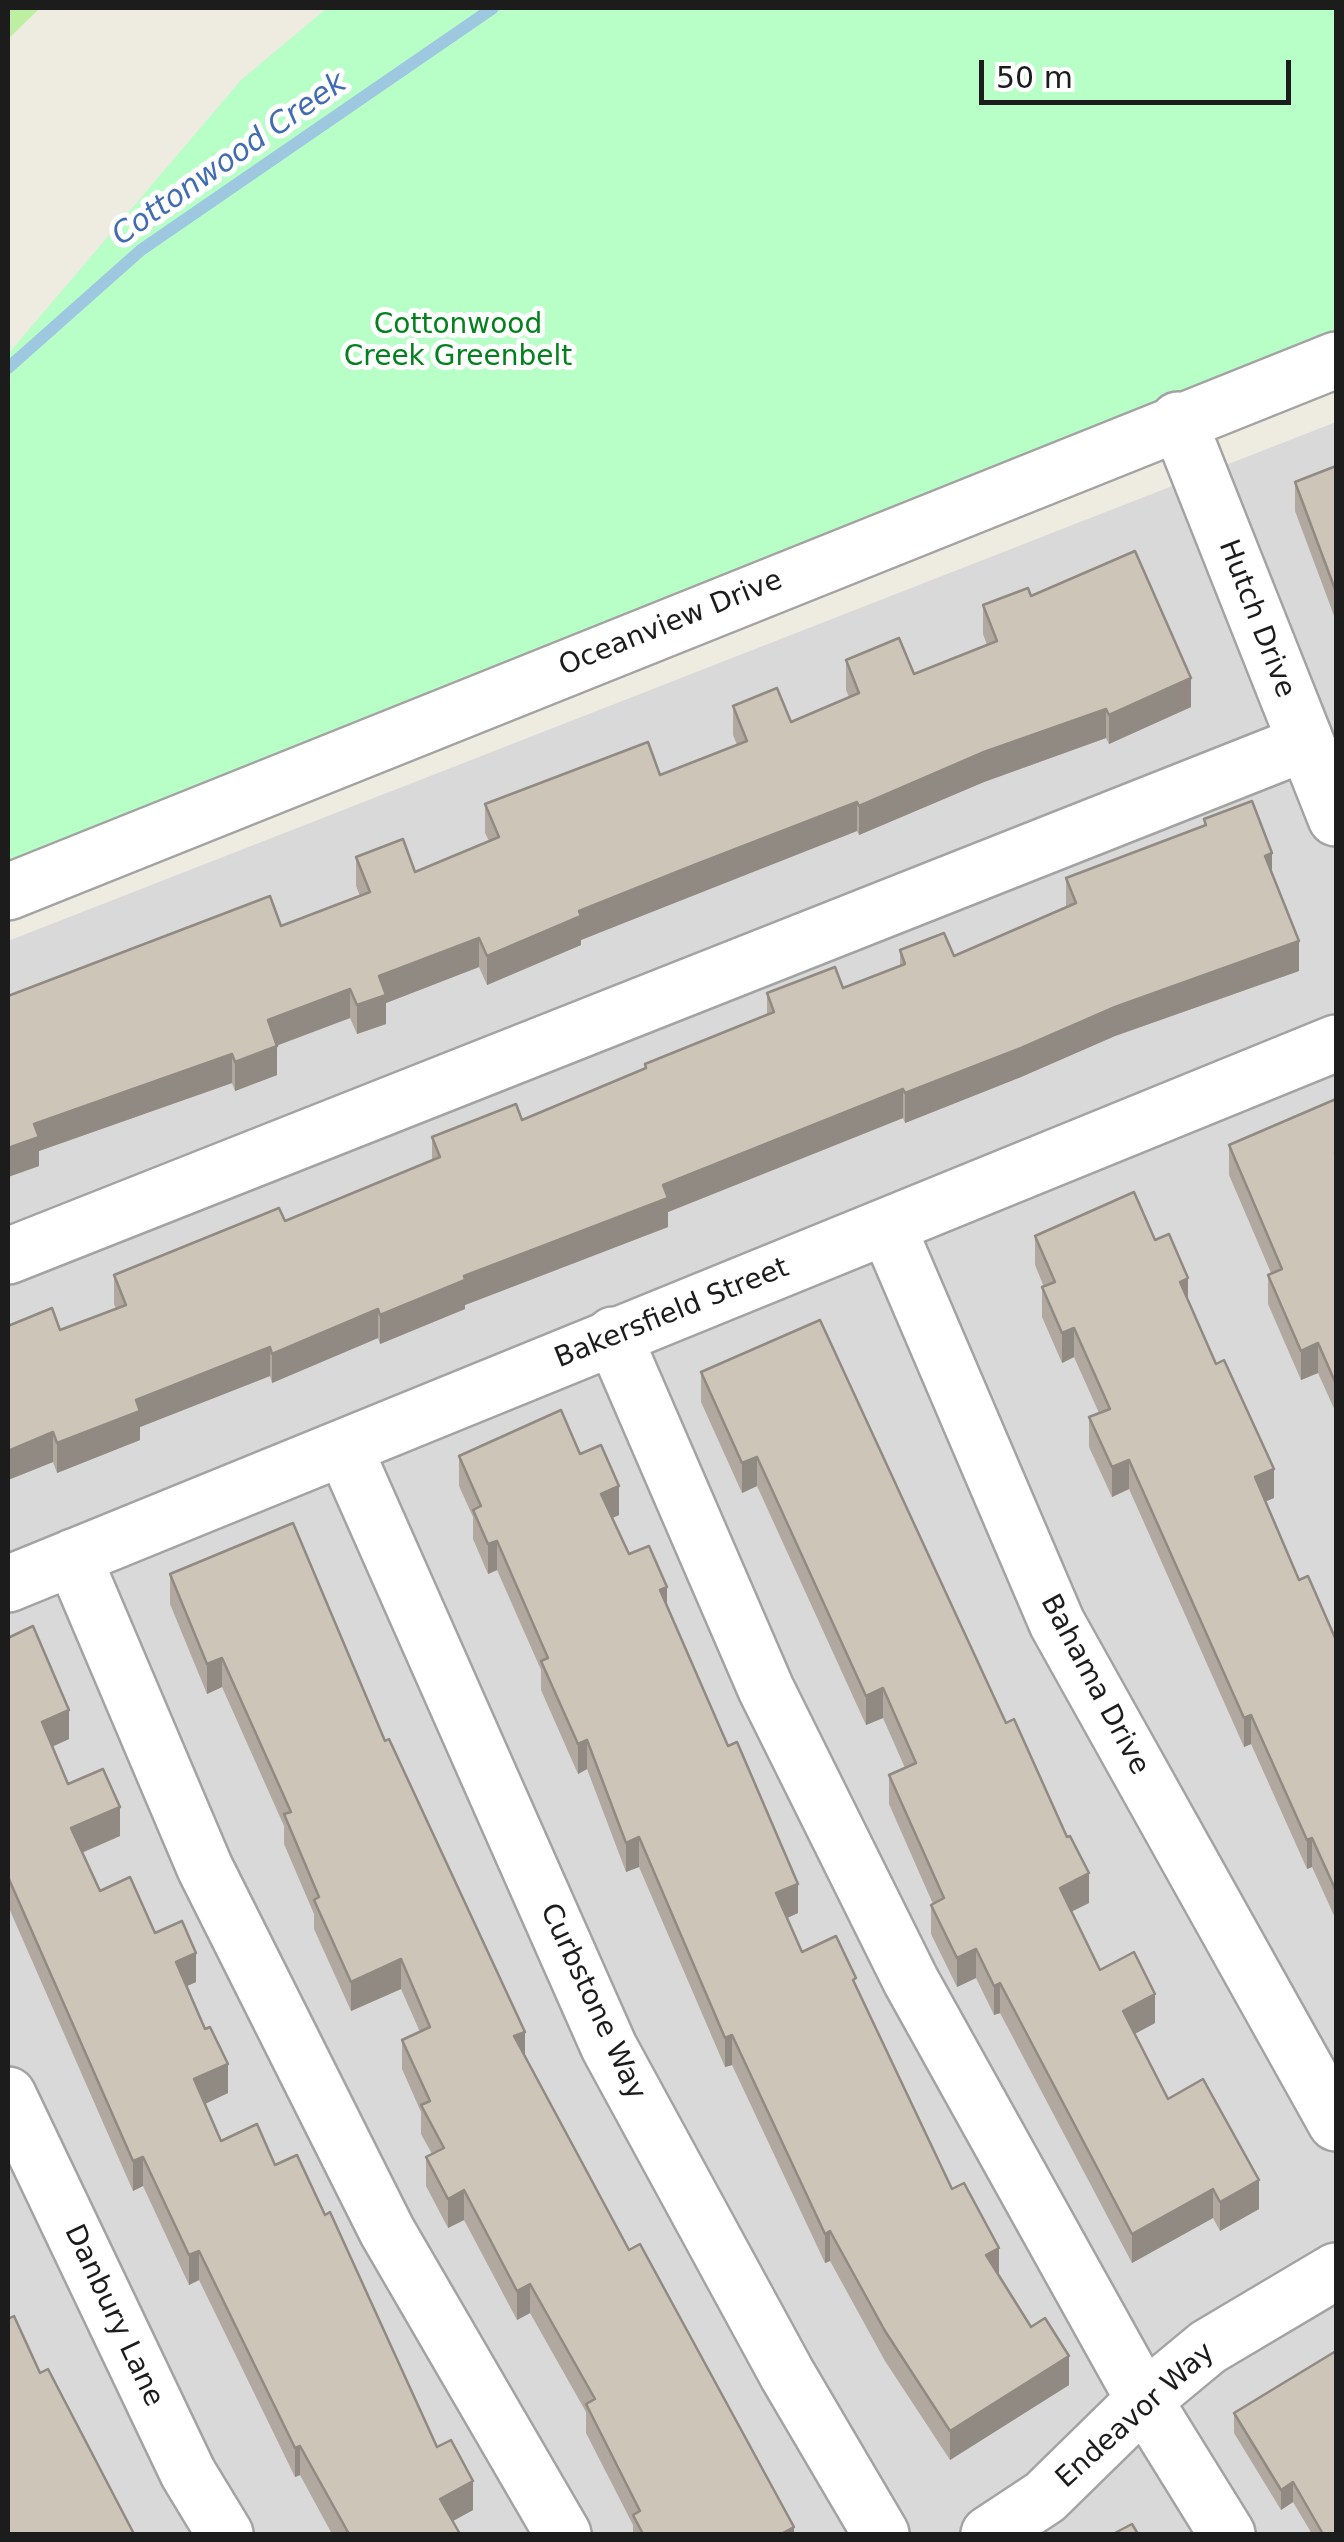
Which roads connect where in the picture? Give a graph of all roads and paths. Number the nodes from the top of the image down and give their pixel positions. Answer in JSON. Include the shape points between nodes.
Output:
{"nodes":[{"id":1,"x":1336,"y":360,"type":"edge"},
{"id":2,"x":1178,"y":420,"type":"junction"},
{"id":3,"x":1305,"y":743,"type":"junction"},
{"id":4,"x":1336,"y":818,"type":"edge"},
{"id":5,"x":8,"y":892,"type":"edge"},
{"id":6,"x":1336,"y":1043,"type":"edge"},
{"id":7,"x":888,"y":1228,"type":"junction"},
{"id":8,"x":8,"y":1256,"type":"edge"},
{"id":9,"x":613,"y":1335,"type":"junction"},
{"id":10,"x":344,"y":1448,"type":"junction"},
{"id":11,"x":72,"y":1558,"type":"junction"},
{"id":12,"x":8,"y":1584,"type":"edge"},
{"id":13,"x":8,"y":2095,"type":"edge"},
{"id":14,"x":1336,"y":2123,"type":"edge"},
{"id":15,"x":1336,"y":2270,"type":"edge"},
{"id":16,"x":1144,"y":2400,"type":"junction"},
{"id":17,"x":224,"y":2534,"type":"edge"},
{"id":18,"x":563,"y":2534,"type":"edge"},
{"id":19,"x":881,"y":2534,"type":"edge"},
{"id":20,"x":989,"y":2534,"type":"edge"},
{"id":21,"x":1227,"y":2534,"type":"edge"}],
"edges":[{"from":1,"to":2,"type":"street","name":"Oceanview Drive"},
{"from":2,"to":3,"type":"street","name":"Hutch Drive"},
{"from":2,"to":5,"type":"street","name":"Oceanview Drive"},
{"from":3,"to":4,"type":"street","name":"Hutch Drive"},
{"from":3,"to":8,"type":"street"},
{"from":6,"to":7,"type":"street","name":"Bakersfield Street"},
{"from":7,"to":9,"type":"street","name":"Bakersfield Street"},
{"from":7,"to":14,"type":"street","name":"Bahama Drive","via":[[1057,1622]]},
{"from":9,"to":10,"type":"street","name":"Bakersfield Street"},
{"from":9,"to":16,"type":"street","via":[[766,1689],[838,1836]]},
{"from":10,"to":11,"type":"street","name":"Bakersfield Street"},
{"from":10,"to":19,"type":"street","name":"Curbstone Way","via":[[608,2046]]},
{"from":11,"to":12,"type":"street","name":"Bakersfield Street"},
{"from":11,"to":18,"type":"street","via":[[205,1868],[369,2197]]},
{"from":13,"to":17,"type":"street","name":"Danbury Lane","via":[[188,2473]]},
{"from":15,"to":16,"type":"street","name":"Endeavor Way","via":[[1208,2347]]},
{"from":16,"to":20,"type":"street","name":"Endeavor Way","via":[[1046,2497]]},
{"from":16,"to":21,"type":"street"}]}
